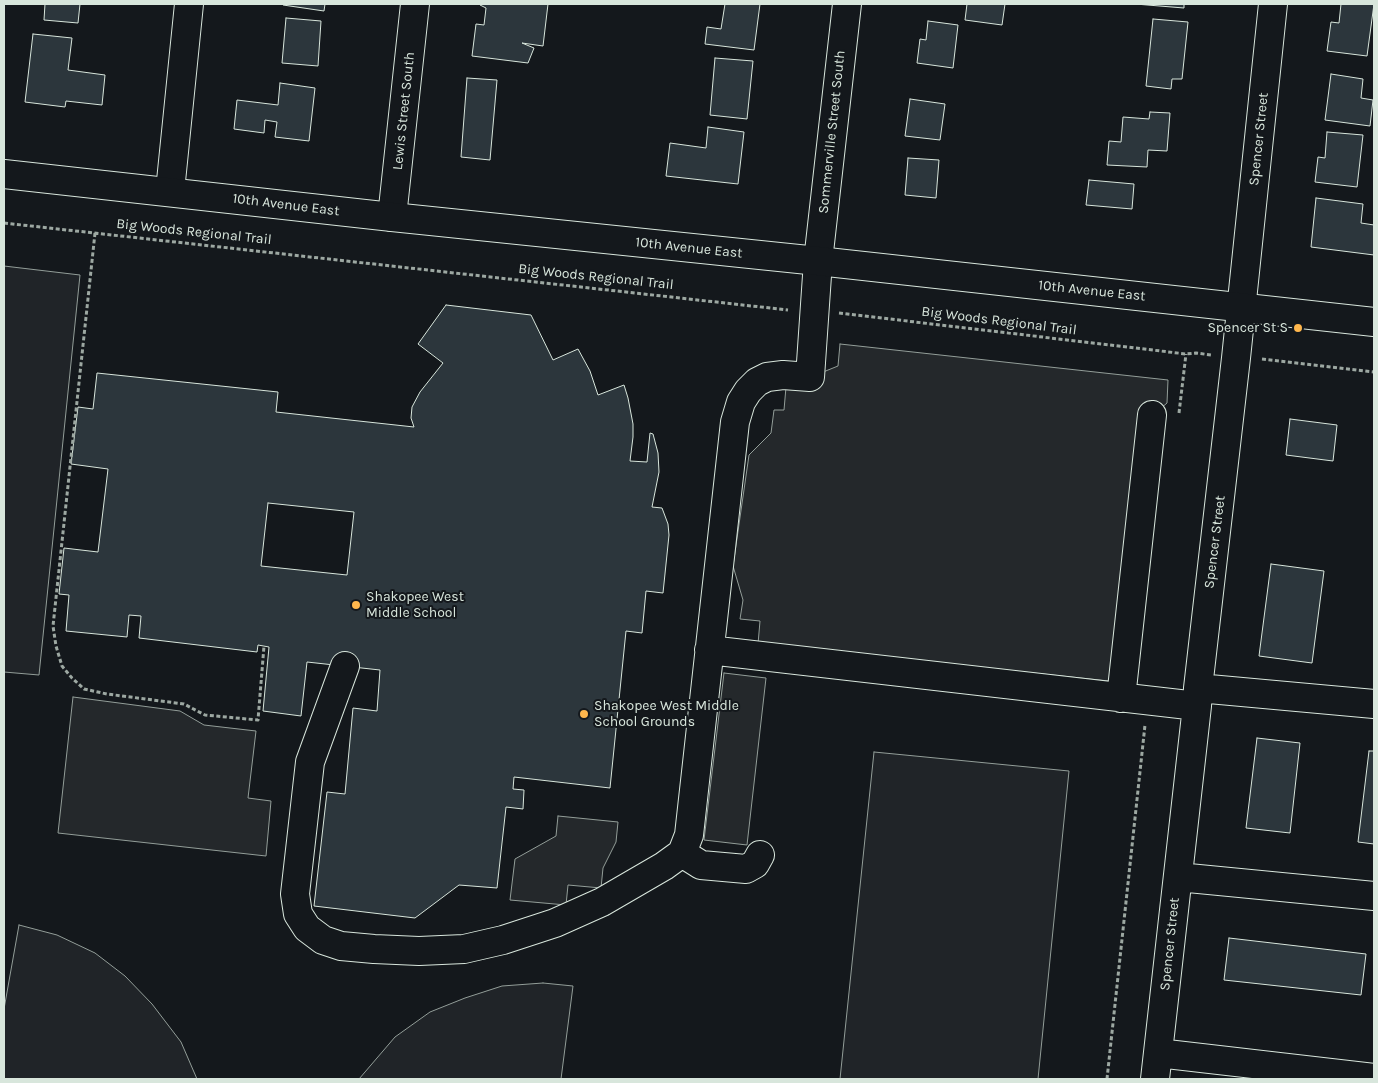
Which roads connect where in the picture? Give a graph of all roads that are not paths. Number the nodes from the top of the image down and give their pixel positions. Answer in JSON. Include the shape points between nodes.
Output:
{"nodes":[{"id":1,"x":189,"y":4,"type":"edge"},
{"id":2,"x":415,"y":4,"type":"edge"},
{"id":3,"x":847,"y":4,"type":"edge"},
{"id":4,"x":1273,"y":4,"type":"edge"},
{"id":5,"x":4,"y":174,"type":"edge"},
{"id":6,"x":170,"y":191,"type":"junction"},
{"id":7,"x":392,"y":217,"type":"junction"},
{"id":8,"x":818,"y":261,"type":"junction"},
{"id":9,"x":1242,"y":308,"type":"junction"},
{"id":10,"x":1374,"y":322,"type":"edge"},
{"id":11,"x":1152,"y":415,"type":"dead end"},
{"id":12,"x":709,"y":650,"type":"junction"},
{"id":13,"x":345,"y":666,"type":"dead end"},
{"id":14,"x":1198,"y":697,"type":"junction"},
{"id":15,"x":1121,"y":698,"type":"junction"},
{"id":16,"x":1374,"y":704,"type":"edge"},
{"id":17,"x":682,"y":853,"type":"junction"},
{"id":18,"x":760,"y":855,"type":"dead end"},
{"id":19,"x":1178,"y":877,"type":"junction"},
{"id":20,"x":1374,"y":896,"type":"edge"},
{"id":21,"x":1157,"y":1066,"type":"edge"},
{"id":22,"x":1374,"y":1078,"type":"edge"}],
"edges":[{"from":1,"to":6,"type":"street"},
{"from":2,"to":7,"type":"street","name":"Lewis Street South"},
{"from":3,"to":8,"type":"street","name":"Sommerville Street South"},
{"from":4,"to":9,"type":"street","name":"Spencer Street"},
{"from":5,"to":6,"type":"street","name":"10th Avenue East"},
{"from":6,"to":7,"type":"street","name":"10th Avenue East"},
{"from":7,"to":8,"type":"street","name":"10th Avenue East"},
{"from":8,"to":9,"type":"street","name":"10th Avenue East"},
{"from":8,"to":12,"type":"street","name":"Sommerville Street South","via":[[810,377],[783,374],[757,382],[741,402],[735,422]]},
{"from":9,"to":10,"type":"street","name":"10th Avenue East"},
{"from":9,"to":14,"type":"street","name":"Spencer Street"},
{"from":11,"to":15,"type":"street"},
{"from":12,"to":15,"type":"street"},
{"from":12,"to":17,"type":"street","via":[[689,835]]},
{"from":13,"to":17,"type":"street","via":[[310,762],[295,894],[298,914],[307,928],[323,940],[341,946],[419,951],[464,949],[495,942],[555,923],[602,902]]},
{"from":14,"to":15,"type":"street"},
{"from":14,"to":16,"type":"street"},
{"from":14,"to":19,"type":"street","name":"Spencer Street"},
{"from":17,"to":18,"type":"street","via":[[701,865],[746,869],[755,864]]},
{"from":19,"to":20,"type":"street"},
{"from":19,"to":21,"type":"street","name":"Spencer Street"},
{"from":21,"to":22,"type":"street"}]}
